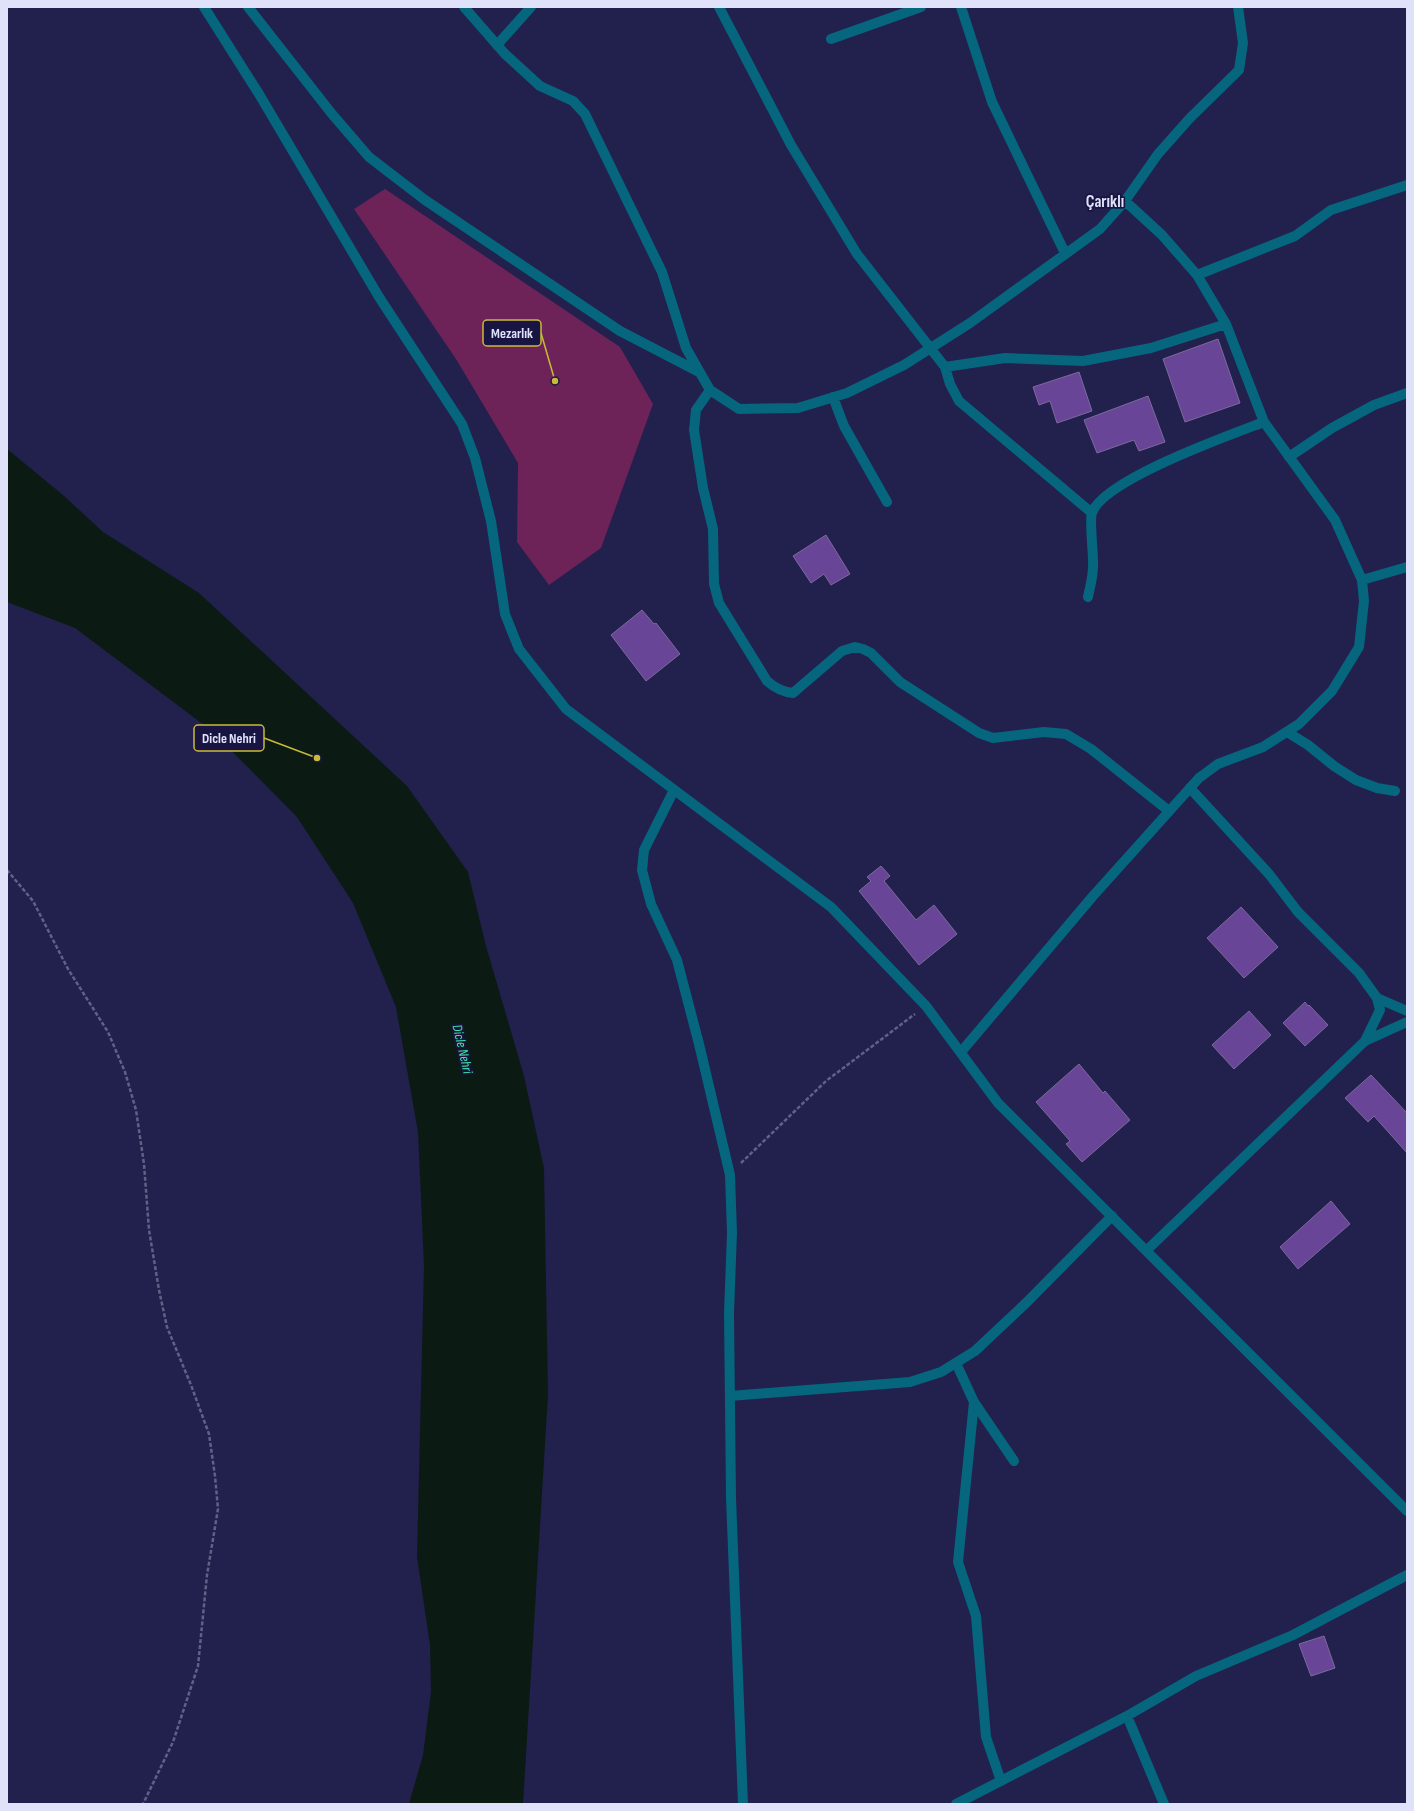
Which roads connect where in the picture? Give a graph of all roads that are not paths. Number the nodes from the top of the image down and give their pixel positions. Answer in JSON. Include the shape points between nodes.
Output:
{"nodes":[{"id":1,"x":204,"y":7,"type":"edge"},
{"id":2,"x":248,"y":7,"type":"edge"},
{"id":3,"x":464,"y":7,"type":"edge"},
{"id":4,"x":531,"y":7,"type":"edge"},
{"id":5,"x":719,"y":7,"type":"edge"},
{"id":6,"x":921,"y":7,"type":"edge"},
{"id":7,"x":961,"y":7,"type":"edge"},
{"id":8,"x":1238,"y":7,"type":"edge"},
{"id":9,"x":831,"y":39,"type":"dead end"},
{"id":10,"x":497,"y":45,"type":"junction"},
{"id":11,"x":1407,"y":185,"type":"edge"},
{"id":12,"x":1125,"y":201,"type":"junction"},
{"id":13,"x":1065,"y":253,"type":"junction"},
{"id":14,"x":1197,"y":275,"type":"junction"},
{"id":15,"x":1226,"y":324,"type":"junction"},
{"id":16,"x":931,"y":348,"type":"junction"},
{"id":17,"x":945,"y":367,"type":"junction"},
{"id":18,"x":699,"y":372,"type":"junction"},
{"id":19,"x":710,"y":390,"type":"junction"},
{"id":20,"x":1407,"y":393,"type":"edge"},
{"id":21,"x":833,"y":397,"type":"junction"},
{"id":22,"x":1264,"y":422,"type":"junction"},
{"id":23,"x":1289,"y":457,"type":"junction"},
{"id":24,"x":887,"y":502,"type":"dead end"},
{"id":25,"x":1092,"y":513,"type":"junction"},
{"id":26,"x":1407,"y":567,"type":"edge"},
{"id":27,"x":1362,"y":580,"type":"junction"},
{"id":28,"x":1088,"y":597,"type":"dead end"},
{"id":29,"x":1287,"y":732,"type":"junction"},
{"id":30,"x":1190,"y":788,"type":"junction"},
{"id":31,"x":674,"y":790,"type":"junction"},
{"id":32,"x":1395,"y":791,"type":"dead end"},
{"id":33,"x":1169,"y":811,"type":"junction"},
{"id":34,"x":1377,"y":998,"type":"junction"},
{"id":35,"x":1407,"y":1011,"type":"edge"},
{"id":36,"x":1407,"y":1022,"type":"edge"},
{"id":37,"x":1365,"y":1041,"type":"junction"},
{"id":38,"x":961,"y":1052,"type":"junction"},
{"id":39,"x":1112,"y":1216,"type":"junction"},
{"id":40,"x":1147,"y":1250,"type":"junction"},
{"id":41,"x":956,"y":1363,"type":"junction"},
{"id":42,"x":730,"y":1396,"type":"junction"},
{"id":43,"x":974,"y":1402,"type":"junction"},
{"id":44,"x":1014,"y":1461,"type":"dead end"},
{"id":45,"x":1407,"y":1511,"type":"edge"},
{"id":46,"x":1407,"y":1575,"type":"edge"},
{"id":47,"x":1127,"y":1716,"type":"junction"},
{"id":48,"x":1001,"y":1781,"type":"junction"},
{"id":49,"x":743,"y":1804,"type":"edge"},
{"id":50,"x":956,"y":1804,"type":"edge"},
{"id":51,"x":1164,"y":1804,"type":"edge"}],
"edges":[{"from":1,"to":31,"type":"street","via":[[259,94],[378,297],[462,424],[475,458],[491,522],[505,614],[519,649],[566,709]]},
{"from":2,"to":18,"type":"street","via":[[369,157],[425,200],[620,331]]},
{"from":3,"to":10,"type":"street"},
{"from":4,"to":10,"type":"street"},
{"from":5,"to":16,"type":"street","via":[[791,145],[858,254]]},
{"from":6,"to":9,"type":"street"},
{"from":7,"to":13,"type":"street","via":[[992,102]]},
{"from":8,"to":12,"type":"street","via":[[1243,43],[1239,70],[1158,154]]},
{"from":10,"to":18,"type":"street","via":[[540,86],[573,101],[586,114],[662,272],[686,348]]},
{"from":11,"to":14,"type":"street","via":[[1331,210],[1295,236]]},
{"from":12,"to":13,"type":"street","via":[[1100,229]]},
{"from":12,"to":14,"type":"street","via":[[1162,235]]},
{"from":13,"to":16,"type":"street","via":[[970,323]]},
{"from":14,"to":15,"type":"street"},
{"from":15,"to":17,"type":"street","via":[[1151,348],[1083,361],[1005,358]]},
{"from":15,"to":22,"type":"street"},
{"from":16,"to":17,"type":"street"},
{"from":16,"to":21,"type":"street","via":[[904,365]]},
{"from":17,"to":25,"type":"street","via":[[959,401]]},
{"from":18,"to":19,"type":"street"},
{"from":19,"to":21,"type":"street","via":[[739,409],[798,408]]},
{"from":19,"to":33,"type":"street","via":[[696,410],[694,430],[703,488],[713,529],[714,584],[719,603],[767,681],[775,688],[793,693],[842,651],[855,647],[863,648],[871,652],[900,682],[979,733],[993,738],[1044,732],[1066,734],[1091,749]]},
{"from":20,"to":23,"type":"street","via":[[1374,405],[1332,428]]},
{"from":21,"to":24,"type":"street","via":[[844,426]]},
{"from":22,"to":23,"type":"street"},
{"from":22,"to":25,"type":"street","via":[[1164,462],[1118,486]]},
{"from":23,"to":27,"type":"street","via":[[1335,520]]},
{"from":25,"to":28,"type":"street","via":[[1093,568]]},
{"from":26,"to":27,"type":"street"},
{"from":27,"to":29,"type":"street","via":[[1364,601],[1359,646],[1332,691],[1299,724]]},
{"from":29,"to":30,"type":"street","via":[[1263,747],[1218,764]]},
{"from":29,"to":32,"type":"street","via":[[1356,780],[1376,788]]},
{"from":30,"to":33,"type":"street"},
{"from":30,"to":34,"type":"street","via":[[1269,874],[1298,912],[1359,973]]},
{"from":31,"to":38,"type":"street","via":[[831,907],[926,1006]]},
{"from":31,"to":42,"type":"street","via":[[644,850],[642,870],[651,904],[676,960],[730,1175]]},
{"from":33,"to":38,"type":"street"},
{"from":34,"to":35,"type":"street"},
{"from":34,"to":37,"type":"street","via":[[1380,1010]]},
{"from":36,"to":37,"type":"street"},
{"from":37,"to":40,"type":"street"},
{"from":38,"to":39,"type":"street","via":[[998,1103]]},
{"from":39,"to":40,"type":"street"},
{"from":39,"to":41,"type":"street","via":[[981,1346]]},
{"from":40,"to":45,"type":"street"},
{"from":41,"to":42,"type":"street","via":[[941,1372],[910,1382]]},
{"from":41,"to":43,"type":"street"},
{"from":42,"to":49,"type":"street","via":[[731,1498]]},
{"from":43,"to":44,"type":"street"},
{"from":43,"to":48,"type":"street","via":[[958,1562],[976,1616],[986,1737]]},
{"from":46,"to":47,"type":"street","via":[[1294,1634],[1196,1676]]},
{"from":47,"to":48,"type":"street"},
{"from":47,"to":51,"type":"street"},
{"from":48,"to":50,"type":"street"}]}
